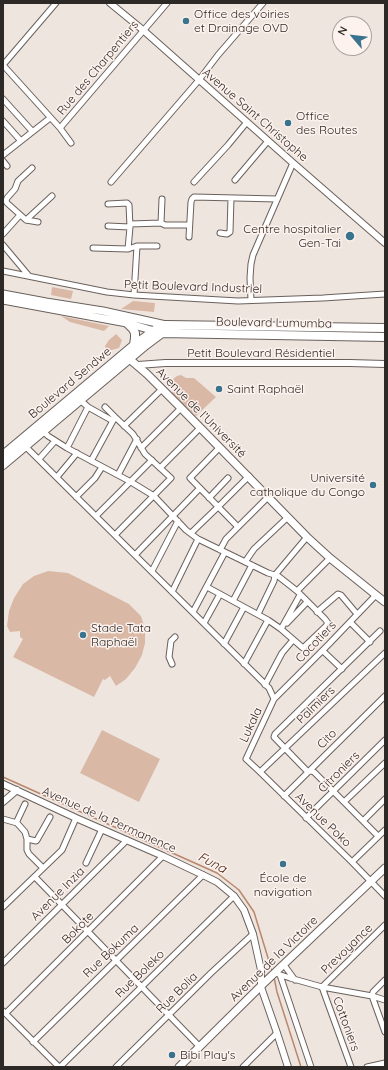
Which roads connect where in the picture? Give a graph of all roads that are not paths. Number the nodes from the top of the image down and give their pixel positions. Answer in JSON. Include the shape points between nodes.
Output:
{"nodes":[{"id":1,"x":56,"y":3,"type":"edge"},
{"id":2,"x":110,"y":3,"type":"edge"},
{"id":3,"x":167,"y":3,"type":"edge"},
{"id":4,"x":263,"y":3,"type":"edge"},
{"id":5,"x":143,"y":30,"type":"junction"},
{"id":6,"x":3,"y":65,"type":"edge"},
{"id":7,"x":199,"y":80,"type":"junction"},
{"id":8,"x":3,"y":99,"type":"edge"},
{"id":9,"x":50,"y":118,"type":"junction"},
{"id":10,"x":3,"y":121,"type":"edge"},
{"id":11,"x":247,"y":122,"type":"junction"},
{"id":12,"x":60,"y":128,"type":"junction"},
{"id":13,"x":32,"y":131,"type":"junction"},
{"id":14,"x":21,"y":141,"type":"junction"},
{"id":15,"x":268,"y":141,"type":"junction"},
{"id":16,"x":71,"y":143,"type":"dead end"},
{"id":17,"x":3,"y":155,"type":"edge"},
{"id":18,"x":3,"y":161,"type":"edge"},
{"id":19,"x":293,"y":163,"type":"junction"},
{"id":20,"x":7,"y":166,"type":"dead end"},
{"id":21,"x":32,"y":168,"type":"dead end"},
{"id":22,"x":235,"y":180,"type":"dead end"},
{"id":23,"x":111,"y":182,"type":"dead end"},
{"id":24,"x":194,"y":182,"type":"dead end"},
{"id":25,"x":52,"y":196,"type":"dead end"},
{"id":26,"x":231,"y":198,"type":"junction"},
{"id":27,"x":162,"y":199,"type":"dead end"},
{"id":28,"x":278,"y":199,"type":"junction"},
{"id":29,"x":108,"y":204,"type":"dead end"},
{"id":30,"x":20,"y":215,"type":"junction"},
{"id":31,"x":26,"y":220,"type":"junction"},
{"id":32,"x":38,"y":222,"type":"dead end"},
{"id":33,"x":161,"y":223,"type":"junction"},
{"id":34,"x":130,"y":225,"type":"junction"},
{"id":35,"x":108,"y":226,"type":"dead end"},
{"id":36,"x":189,"y":226,"type":"junction"},
{"id":37,"x":220,"y":233,"type":"dead end"},
{"id":38,"x":3,"y":234,"type":"edge"},
{"id":39,"x":189,"y":237,"type":"dead end"},
{"id":40,"x":385,"y":243,"type":"edge"},
{"id":41,"x":3,"y":245,"type":"edge"},
{"id":42,"x":137,"y":246,"type":"junction"},
{"id":43,"x":157,"y":246,"type":"dead end"},
{"id":44,"x":93,"y":248,"type":"dead end"},
{"id":45,"x":128,"y":249,"type":"junction"},
{"id":46,"x":3,"y":271,"type":"edge"},
{"id":47,"x":29,"y":276,"type":"junction"},
{"id":48,"x":3,"y":294,"type":"edge"},
{"id":49,"x":385,"y":294,"type":"edge"},
{"id":50,"x":134,"y":296,"type":"junction"},
{"id":51,"x":3,"y":300,"type":"edge"},
{"id":52,"x":251,"y":300,"type":"junction"},
{"id":53,"x":127,"y":324,"type":"junction"},
{"id":54,"x":166,"y":325,"type":"junction"},
{"id":55,"x":385,"y":328,"type":"edge"},
{"id":56,"x":153,"y":330,"type":"junction"},
{"id":57,"x":162,"y":333,"type":"junction"},
{"id":58,"x":385,"y":337,"type":"edge"},
{"id":59,"x":134,"y":344,"type":"junction"},
{"id":60,"x":126,"y":356,"type":"junction"},
{"id":61,"x":385,"y":364,"type":"edge"},
{"id":62,"x":138,"y":366,"type":"junction"},
{"id":63,"x":162,"y":389,"type":"junction"},
{"id":64,"x":80,"y":400,"type":"junction"},
{"id":65,"x":88,"y":407,"type":"junction"},
{"id":66,"x":105,"y":407,"type":"dead end"},
{"id":67,"x":181,"y":408,"type":"junction"},
{"id":68,"x":114,"y":419,"type":"junction"},
{"id":69,"x":124,"y":426,"type":"junction"},
{"id":70,"x":200,"y":428,"type":"junction"},
{"id":71,"x":43,"y":431,"type":"junction"},
{"id":72,"x":137,"y":438,"type":"junction"},
{"id":73,"x":55,"y":441,"type":"junction"},
{"id":74,"x":26,"y":446,"type":"junction"},
{"id":75,"x":220,"y":447,"type":"junction"},
{"id":76,"x":67,"y":448,"type":"junction"},
{"id":77,"x":141,"y":448,"type":"junction"},
{"id":78,"x":77,"y":454,"type":"junction"},
{"id":79,"x":3,"y":455,"type":"edge"},
{"id":80,"x":39,"y":459,"type":"junction"},
{"id":81,"x":152,"y":460,"type":"junction"},
{"id":82,"x":91,"y":461,"type":"junction"},
{"id":83,"x":3,"y":465,"type":"edge"},
{"id":84,"x":102,"y":466,"type":"junction"},
{"id":85,"x":160,"y":468,"type":"junction"},
{"id":86,"x":118,"y":475,"type":"junction"},
{"id":87,"x":249,"y":476,"type":"junction"},
{"id":88,"x":57,"y":477,"type":"junction"},
{"id":89,"x":228,"y":478,"type":"dead end"},
{"id":90,"x":131,"y":482,"type":"junction"},
{"id":91,"x":200,"y":488,"type":"junction"},
{"id":92,"x":154,"y":496,"type":"junction"},
{"id":93,"x":76,"y":497,"type":"junction"},
{"id":94,"x":268,"y":497,"type":"junction"},
{"id":95,"x":208,"y":498,"type":"junction"},
{"id":96,"x":218,"y":507,"type":"junction"},
{"id":97,"x":96,"y":516,"type":"junction"},
{"id":98,"x":173,"y":516,"type":"junction"},
{"id":99,"x":288,"y":517,"type":"junction"},
{"id":100,"x":178,"y":521,"type":"junction"},
{"id":101,"x":238,"y":527,"type":"junction"},
{"id":102,"x":191,"y":534,"type":"junction"},
{"id":103,"x":115,"y":535,"type":"junction"},
{"id":104,"x":307,"y":537,"type":"junction"},
{"id":105,"x":198,"y":539,"type":"junction"},
{"id":106,"x":222,"y":551,"type":"junction"},
{"id":107,"x":134,"y":554,"type":"junction"},
{"id":108,"x":330,"y":558,"type":"junction"},
{"id":109,"x":245,"y":562,"type":"junction"},
{"id":110,"x":252,"y":565,"type":"junction"},
{"id":111,"x":152,"y":571,"type":"junction"},
{"id":112,"x":275,"y":574,"type":"junction"},
{"id":113,"x":207,"y":587,"type":"junction"},
{"id":114,"x":172,"y":592,"type":"junction"},
{"id":115,"x":298,"y":593,"type":"junction"},
{"id":116,"x":220,"y":594,"type":"junction"},
{"id":117,"x":374,"y":598,"type":"junction"},
{"id":118,"x":233,"y":601,"type":"junction"},
{"id":119,"x":307,"y":602,"type":"junction"},
{"id":120,"x":385,"y":602,"type":"edge"},
{"id":121,"x":244,"y":607,"type":"junction"},
{"id":122,"x":193,"y":612,"type":"junction"},
{"id":123,"x":317,"y":612,"type":"junction"},
{"id":124,"x":258,"y":614,"type":"junction"},
{"id":125,"x":357,"y":614,"type":"junction"},
{"id":126,"x":268,"y":620,"type":"junction"},
{"id":127,"x":350,"y":622,"type":"junction"},
{"id":128,"x":204,"y":623,"type":"junction"},
{"id":129,"x":282,"y":629,"type":"junction"},
{"id":130,"x":380,"y":631,"type":"dead end"},
{"id":131,"x":174,"y":637,"type":"dead end"},
{"id":132,"x":293,"y":640,"type":"junction"},
{"id":133,"x":370,"y":642,"type":"junction"},
{"id":134,"x":224,"y":644,"type":"junction"},
{"id":135,"x":323,"y":651,"type":"junction"},
{"id":136,"x":385,"y":653,"type":"edge"},
{"id":137,"x":172,"y":664,"type":"dead end"},
{"id":138,"x":244,"y":664,"type":"junction"},
{"id":139,"x":342,"y":669,"type":"junction"},
{"id":140,"x":265,"y":685,"type":"junction"},
{"id":141,"x":385,"y":696,"type":"edge"},
{"id":142,"x":274,"y":699,"type":"junction"},
{"id":143,"x":385,"y":740,"type":"edge"},
{"id":144,"x":285,"y":749,"type":"junction"},
{"id":145,"x":246,"y":759,"type":"joint"},
{"id":146,"x":385,"y":763,"type":"edge"},
{"id":147,"x":260,"y":772,"type":"junction"},
{"id":148,"x":308,"y":772,"type":"junction"},
{"id":149,"x":3,"y":784,"type":"edge"},
{"id":150,"x":17,"y":790,"type":"junction"},
{"id":151,"x":334,"y":792,"type":"junction"},
{"id":152,"x":284,"y":796,"type":"junction"},
{"id":153,"x":385,"y":799,"type":"edge"},
{"id":154,"x":3,"y":802,"type":"edge"},
{"id":155,"x":344,"y":802,"type":"junction"},
{"id":156,"x":25,"y":804,"type":"dead end"},
{"id":157,"x":50,"y":817,"type":"dead end"},
{"id":158,"x":76,"y":818,"type":"junction"},
{"id":159,"x":306,"y":818,"type":"junction"},
{"id":160,"x":3,"y":819,"type":"edge"},
{"id":161,"x":363,"y":821,"type":"junction"},
{"id":162,"x":17,"y":823,"type":"junction"},
{"id":163,"x":102,"y":829,"type":"junction"},
{"id":164,"x":385,"y":830,"type":"edge"},
{"id":165,"x":378,"y":836,"type":"junction"},
{"id":166,"x":27,"y":839,"type":"junction"},
{"id":167,"x":127,"y":840,"type":"junction"},
{"id":168,"x":163,"y":856,"type":"junction"},
{"id":169,"x":86,"y":862,"type":"dead end"},
{"id":170,"x":352,"y":862,"type":"junction"},
{"id":171,"x":43,"y":868,"type":"junction"},
{"id":172,"x":385,"y":868,"type":"edge"},
{"id":173,"x":203,"y":875,"type":"junction"},
{"id":174,"x":35,"y":877,"type":"junction"},
{"id":175,"x":371,"y":882,"type":"junction"},
{"id":176,"x":234,"y":896,"type":"junction"},
{"id":177,"x":385,"y":896,"type":"edge"},
{"id":178,"x":61,"y":905,"type":"junction"},
{"id":179,"x":3,"y":907,"type":"edge"},
{"id":180,"x":385,"y":926,"type":"edge"},
{"id":181,"x":88,"y":932,"type":"junction"},
{"id":182,"x":253,"y":934,"type":"junction"},
{"id":183,"x":116,"y":960,"type":"junction"},
{"id":184,"x":3,"y":963,"type":"edge"},
{"id":185,"x":284,"y":965,"type":"junction"},
{"id":186,"x":261,"y":970,"type":"junction"},
{"id":187,"x":274,"y":976,"type":"junction"},
{"id":188,"x":295,"y":980,"type":"junction"},
{"id":189,"x":385,"y":980,"type":"edge"},
{"id":190,"x":261,"y":986,"type":"junction"},
{"id":191,"x":141,"y":987,"type":"junction"},
{"id":192,"x":322,"y":987,"type":"junction"},
{"id":193,"x":372,"y":996,"type":"junction"},
{"id":194,"x":385,"y":1000,"type":"edge"},
{"id":195,"x":4,"y":1012,"type":"edge"},
{"id":196,"x":168,"y":1015,"type":"junction"},
{"id":197,"x":385,"y":1032,"type":"edge"},
{"id":198,"x":277,"y":1033,"type":"junction"},
{"id":199,"x":34,"y":1042,"type":"junction"},
{"id":200,"x":200,"y":1047,"type":"junction"},
{"id":201,"x":385,"y":1063,"type":"edge"},
{"id":202,"x":60,"y":1067,"type":"edge"},
{"id":203,"x":116,"y":1067,"type":"edge"},
{"id":204,"x":179,"y":1067,"type":"edge"},
{"id":205,"x":242,"y":1067,"type":"edge"},
{"id":206,"x":288,"y":1067,"type":"edge"},
{"id":207,"x":312,"y":1067,"type":"edge"},
{"id":208,"x":351,"y":1067,"type":"edge"},
{"id":209,"x":367,"y":1067,"type":"edge"}],
"edges":[{"from":1,"to":6,"type":"street"},
{"from":2,"to":5,"type":"street","name":"Avenue Saint Christophe"},
{"from":3,"to":5,"type":"street","name":"Rue des Charpentiers"},
{"from":4,"to":7,"type":"street"},
{"from":5,"to":7,"type":"street","name":"Avenue Saint Christophe"},
{"from":5,"to":12,"type":"street","name":"Rue des Charpentiers"},
{"from":6,"to":9,"type":"street"},
{"from":7,"to":11,"type":"street","name":"Avenue Saint Christophe"},
{"from":7,"to":23,"type":"street"},
{"from":8,"to":13,"type":"street"},
{"from":9,"to":12,"type":"street"},
{"from":9,"to":13,"type":"street"},
{"from":10,"to":14,"type":"street"},
{"from":11,"to":15,"type":"street","name":"Avenue Saint Christophe"},
{"from":11,"to":24,"type":"street"},
{"from":12,"to":16,"type":"street"},
{"from":13,"to":14,"type":"street"},
{"from":14,"to":17,"type":"street"},
{"from":15,"to":19,"type":"street","name":"Avenue Saint Christophe"},
{"from":15,"to":22,"type":"street"},
{"from":18,"to":20,"type":"street"},
{"from":19,"to":28,"type":"street"},
{"from":19,"to":40,"type":"street","name":"Avenue Saint Christophe"},
{"from":21,"to":30,"type":"street","via":[[18,181],[6,200]]},
{"from":25,"to":31,"type":"street"},
{"from":26,"to":28,"type":"street"},
{"from":26,"to":36,"type":"street","via":[[194,197],[191,202]]},
{"from":26,"to":37,"type":"street","via":[[230,232]]},
{"from":27,"to":33,"type":"street"},
{"from":28,"to":52,"type":"street","via":[[253,255]]},
{"from":29,"to":34,"type":"street","via":[[128,204]]},
{"from":30,"to":31,"type":"street"},
{"from":30,"to":38,"type":"street"},
{"from":31,"to":32,"type":"street"},
{"from":33,"to":34,"type":"street"},
{"from":33,"to":36,"type":"street"},
{"from":34,"to":35,"type":"street"},
{"from":34,"to":45,"type":"street"},
{"from":36,"to":39,"type":"street"},
{"from":41,"to":47,"type":"street"},
{"from":42,"to":43,"type":"street"},
{"from":42,"to":45,"type":"street"},
{"from":42,"to":50,"type":"street"},
{"from":44,"to":45,"type":"street"},
{"from":46,"to":47,"type":"street","name":"Petit Boulevard Industriel"},
{"from":47,"to":50,"type":"street","name":"Petit Boulevard Industriel"},
{"from":48,"to":54,"type":"main road","name":"Boulevard Lumumba","via":[[104,311]]},
{"from":49,"to":52,"type":"street","name":"Petit Boulevard Industriel"},
{"from":50,"to":52,"type":"street","name":"Petit Boulevard Industriel"},
{"from":51,"to":53,"type":"main road","name":"Boulevard Lumumba"},
{"from":53,"to":56,"type":"main road","name":"Boulevard Lumumba"},
{"from":53,"to":59,"type":"highway","via":[[135,333]]},
{"from":54,"to":55,"type":"highway","name":"Boulevard Lumumba"},
{"from":54,"to":56,"type":"highway","name":"Boulevard Lumumba"},
{"from":56,"to":57,"type":"main road","name":"Boulevard Lumumba"},
{"from":56,"to":59,"type":"highway","name":"Boulevard Sendwe"},
{"from":57,"to":58,"type":"highway","name":"Boulevard Lumumba"},
{"from":57,"to":60,"type":"highway","name":"Boulevard Sendwe"},
{"from":59,"to":60,"type":"highway","name":"Boulevard Sendwe"},
{"from":60,"to":62,"type":"main road","name":"Avenue de l’Université"},
{"from":60,"to":64,"type":"highway","name":"Boulevard Sendwe"},
{"from":60,"to":79,"type":"highway","name":"Boulevard Sendwe"},
{"from":61,"to":62,"type":"street","name":"Petit Boulevard Résidentiel"},
{"from":62,"to":63,"type":"main road","name":"Avenue de l’Université"},
{"from":63,"to":67,"type":"main road","name":"Avenue de l’Université"},
{"from":63,"to":69,"type":"street"},
{"from":64,"to":65,"type":"street"},
{"from":64,"to":71,"type":"highway","name":"Boulevard Sendwe"},
{"from":65,"to":68,"type":"street"},
{"from":65,"to":76,"type":"street"},
{"from":66,"to":68,"type":"street"},
{"from":67,"to":70,"type":"main road","name":"Avenue de l’Université"},
{"from":67,"to":77,"type":"street"},
{"from":68,"to":69,"type":"street"},
{"from":68,"to":82,"type":"street"},
{"from":69,"to":72,"type":"street"},
{"from":70,"to":75,"type":"main road","name":"Avenue de l’Université"},
{"from":70,"to":85,"type":"street"},
{"from":71,"to":73,"type":"street"},
{"from":71,"to":74,"type":"highway","name":"Boulevard Sendwe"},
{"from":72,"to":77,"type":"street"},
{"from":72,"to":86,"type":"street"},
{"from":73,"to":76,"type":"street"},
{"from":73,"to":80,"type":"street"},
{"from":74,"to":80,"type":"street"},
{"from":74,"to":83,"type":"highway","name":"Boulevard Sendwe"},
{"from":75,"to":87,"type":"main road","name":"Avenue de l’Université"},
{"from":75,"to":91,"type":"street","via":[[190,478]]},
{"from":76,"to":78,"type":"street"},
{"from":77,"to":81,"type":"street"},
{"from":78,"to":82,"type":"street"},
{"from":78,"to":88,"type":"street"},
{"from":80,"to":88,"type":"street"},
{"from":81,"to":85,"type":"street"},
{"from":81,"to":90,"type":"street"},
{"from":82,"to":84,"type":"street"},
{"from":84,"to":86,"type":"street"},
{"from":84,"to":93,"type":"street","via":[[95,478]]},
{"from":85,"to":92,"type":"street","via":[[171,478]]},
{"from":86,"to":90,"type":"street"},
{"from":87,"to":94,"type":"main road","name":"Avenue de l’Université"},
{"from":87,"to":96,"type":"street"},
{"from":88,"to":93,"type":"street"},
{"from":89,"to":95,"type":"street"},
{"from":90,"to":92,"type":"street"},
{"from":90,"to":97,"type":"street"},
{"from":91,"to":95,"type":"street"},
{"from":91,"to":98,"type":"street"},
{"from":92,"to":98,"type":"street"},
{"from":92,"to":103,"type":"street"},
{"from":93,"to":97,"type":"street"},
{"from":94,"to":99,"type":"main road","name":"Avenue de l’Université"},
{"from":94,"to":101,"type":"street"},
{"from":95,"to":96,"type":"street"},
{"from":96,"to":101,"type":"street"},
{"from":96,"to":102,"type":"street"},
{"from":97,"to":103,"type":"street"},
{"from":98,"to":100,"type":"street"},
{"from":98,"to":107,"type":"street"},
{"from":99,"to":104,"type":"main road","name":"Avenue de l’Université"},
{"from":99,"to":109,"type":"street"},
{"from":100,"to":102,"type":"street"},
{"from":100,"to":111,"type":"street"},
{"from":101,"to":106,"type":"street","via":[[226,539]]},
{"from":102,"to":105,"type":"street"},
{"from":103,"to":107,"type":"street"},
{"from":104,"to":108,"type":"main road","name":"Avenue de l’Université"},
{"from":104,"to":112,"type":"street"},
{"from":105,"to":106,"type":"street"},
{"from":105,"to":114,"type":"street"},
{"from":106,"to":109,"type":"street"},
{"from":106,"to":113,"type":"street"},
{"from":107,"to":111,"type":"street"},
{"from":108,"to":115,"type":"street"},
{"from":108,"to":117,"type":"main road","name":"Avenue de l’Université"},
{"from":109,"to":110,"type":"street"},
{"from":110,"to":112,"type":"street"},
{"from":110,"to":118,"type":"street"},
{"from":111,"to":114,"type":"street"},
{"from":112,"to":115,"type":"street"},
{"from":112,"to":124,"type":"street"},
{"from":113,"to":116,"type":"street"},
{"from":113,"to":122,"type":"street"},
{"from":114,"to":122,"type":"street"},
{"from":115,"to":119,"type":"street"},
{"from":115,"to":129,"type":"street"},
{"from":116,"to":118,"type":"street"},
{"from":116,"to":128,"type":"street"},
{"from":117,"to":120,"type":"main road","name":"Avenue de l’Université"},
{"from":117,"to":125,"type":"street","name":"Cocotiers"},
{"from":118,"to":121,"type":"street"},
{"from":119,"to":123,"type":"street"},
{"from":119,"to":129,"type":"street"},
{"from":121,"to":124,"type":"street"},
{"from":121,"to":134,"type":"street"},
{"from":122,"to":128,"type":"street"},
{"from":123,"to":125,"type":"street","via":[[338,594]]},
{"from":123,"to":132,"type":"street","via":[[327,622],[326,626],[304,648]]},
{"from":124,"to":126,"type":"street"},
{"from":125,"to":127,"type":"street","name":"Cocotiers"},
{"from":126,"to":129,"type":"street"},
{"from":126,"to":138,"type":"street"},
{"from":127,"to":133,"type":"street"},
{"from":127,"to":135,"type":"street","name":"Cocotiers"},
{"from":128,"to":134,"type":"street"},
{"from":129,"to":132,"type":"street"},
{"from":130,"to":133,"type":"street"},
{"from":131,"to":137,"type":"street","via":[[169,657]]},
{"from":132,"to":140,"type":"street","via":[[282,653]]},
{"from":133,"to":139,"type":"street"},
{"from":134,"to":138,"type":"street"},
{"from":135,"to":139,"type":"street"},
{"from":135,"to":142,"type":"street","name":"Cocotiers"},
{"from":136,"to":144,"type":"street","name":"Palmiers"},
{"from":138,"to":140,"type":"street"},
{"from":139,"to":144,"type":"street","via":[[274,735]]},
{"from":140,"to":142,"type":"street"},
{"from":141,"to":148,"type":"street","name":"Cito"},
{"from":142,"to":145,"type":"street","name":"Lukala"},
{"from":143,"to":151,"type":"street","name":"Citroniers"},
{"from":144,"to":147,"type":"street","name":"Palmiers"},
{"from":144,"to":148,"type":"street"},
{"from":145,"to":147,"type":"street","name":"Avenue Poko"},
{"from":146,"to":155,"type":"street"},
{"from":147,"to":152,"type":"street","name":"Avenue Poko"},
{"from":148,"to":151,"type":"street","via":[[314,772]]},
{"from":148,"to":152,"type":"street","name":"Cito"},
{"from":149,"to":150,"type":"street","name":"Avenue de la Permanence"},
{"from":150,"to":154,"type":"street"},
{"from":150,"to":158,"type":"street","name":"Avenue de la Permanence"},
{"from":151,"to":155,"type":"street"},
{"from":151,"to":159,"type":"street","name":"Citroniers"},
{"from":152,"to":159,"type":"street","name":"Avenue Poko"},
{"from":153,"to":161,"type":"street"},
{"from":155,"to":161,"type":"street"},
{"from":156,"to":162,"type":"street"},
{"from":157,"to":166,"type":"street","via":[[36,841]]},
{"from":158,"to":163,"type":"street","name":"Avenue de la Permanence"},
{"from":158,"to":171,"type":"street","via":[[62,850]]},
{"from":159,"to":170,"type":"street","name":"Avenue Poko"},
{"from":160,"to":162,"type":"street"},
{"from":161,"to":165,"type":"street"},
{"from":162,"to":166,"type":"street","via":[[24,830]]},
{"from":163,"to":167,"type":"street","name":"Avenue de la Permanence"},
{"from":163,"to":169,"type":"street","name":"Avenue Inzia"},
{"from":164,"to":165,"type":"street"},
{"from":165,"to":170,"type":"street"},
{"from":166,"to":171,"type":"street","via":[[29,854]]},
{"from":167,"to":168,"type":"street","name":"Avenue de la Permanence"},
{"from":167,"to":178,"type":"street","name":"Avenue Inzia"},
{"from":168,"to":173,"type":"street","name":"Avenue de la Permanence"},
{"from":168,"to":181,"type":"street","name":"Bokote"},
{"from":170,"to":175,"type":"street","name":"Avenue Poko"},
{"from":171,"to":174,"type":"street"},
{"from":172,"to":175,"type":"main road","name":"Avenue de la Victoire"},
{"from":173,"to":176,"type":"street","name":"Avenue de la Permanence","via":[[217,882]]},
{"from":173,"to":183,"type":"street","name":"Rue Bokuma"},
{"from":174,"to":178,"type":"street"},
{"from":174,"to":179,"type":"street"},
{"from":175,"to":177,"type":"street","name":"Avenue Poko"},
{"from":175,"to":185,"type":"main road","name":"Avenue de la Victoire"},
{"from":176,"to":182,"type":"street","name":"Avenue de la Permanence","via":[[244,910]]},
{"from":176,"to":191,"type":"street","name":"Rue Boleko"},
{"from":178,"to":181,"type":"street"},
{"from":178,"to":184,"type":"street","name":"Avenue Inzia"},
{"from":180,"to":192,"type":"street","name":"Prevoyance"},
{"from":181,"to":183,"type":"street"},
{"from":181,"to":195,"type":"street","name":"Bokote"},
{"from":182,"to":186,"type":"street","name":"Avenue de la Permanence"},
{"from":182,"to":196,"type":"street","name":"Rue Bolia"},
{"from":183,"to":191,"type":"street"},
{"from":183,"to":199,"type":"street","name":"Rue Bokuma"},
{"from":185,"to":187,"type":"main road","name":"Avenue de la Victoire"},
{"from":185,"to":188,"type":"street"},
{"from":186,"to":187,"type":"street"},
{"from":186,"to":190,"type":"street","name":"Avenue de la Permanence"},
{"from":187,"to":188,"type":"street"},
{"from":187,"to":190,"type":"main road","name":"Avenue de la Victoire"},
{"from":187,"to":207,"type":"street"},
{"from":188,"to":192,"type":"street"},
{"from":189,"to":193,"type":"street"},
{"from":190,"to":198,"type":"street","name":"Avenue de la Permanence"},
{"from":190,"to":200,"type":"main road","name":"Avenue de la Victoire"},
{"from":191,"to":196,"type":"street"},
{"from":191,"to":202,"type":"street","name":"Rue Boleko"},
{"from":192,"to":193,"type":"street"},
{"from":192,"to":208,"type":"street","name":"Cottoniers"},
{"from":193,"to":194,"type":"street"},
{"from":193,"to":197,"type":"street"},
{"from":195,"to":199,"type":"street"},
{"from":196,"to":200,"type":"street"},
{"from":196,"to":203,"type":"street","name":"Rue Bolia"},
{"from":198,"to":205,"type":"street"},
{"from":198,"to":206,"type":"street","name":"Avenue de la Permanence"},
{"from":199,"to":202,"type":"street"},
{"from":200,"to":204,"type":"main road","name":"Avenue de la Victoire"},
{"from":201,"to":209,"type":"street"}]}
